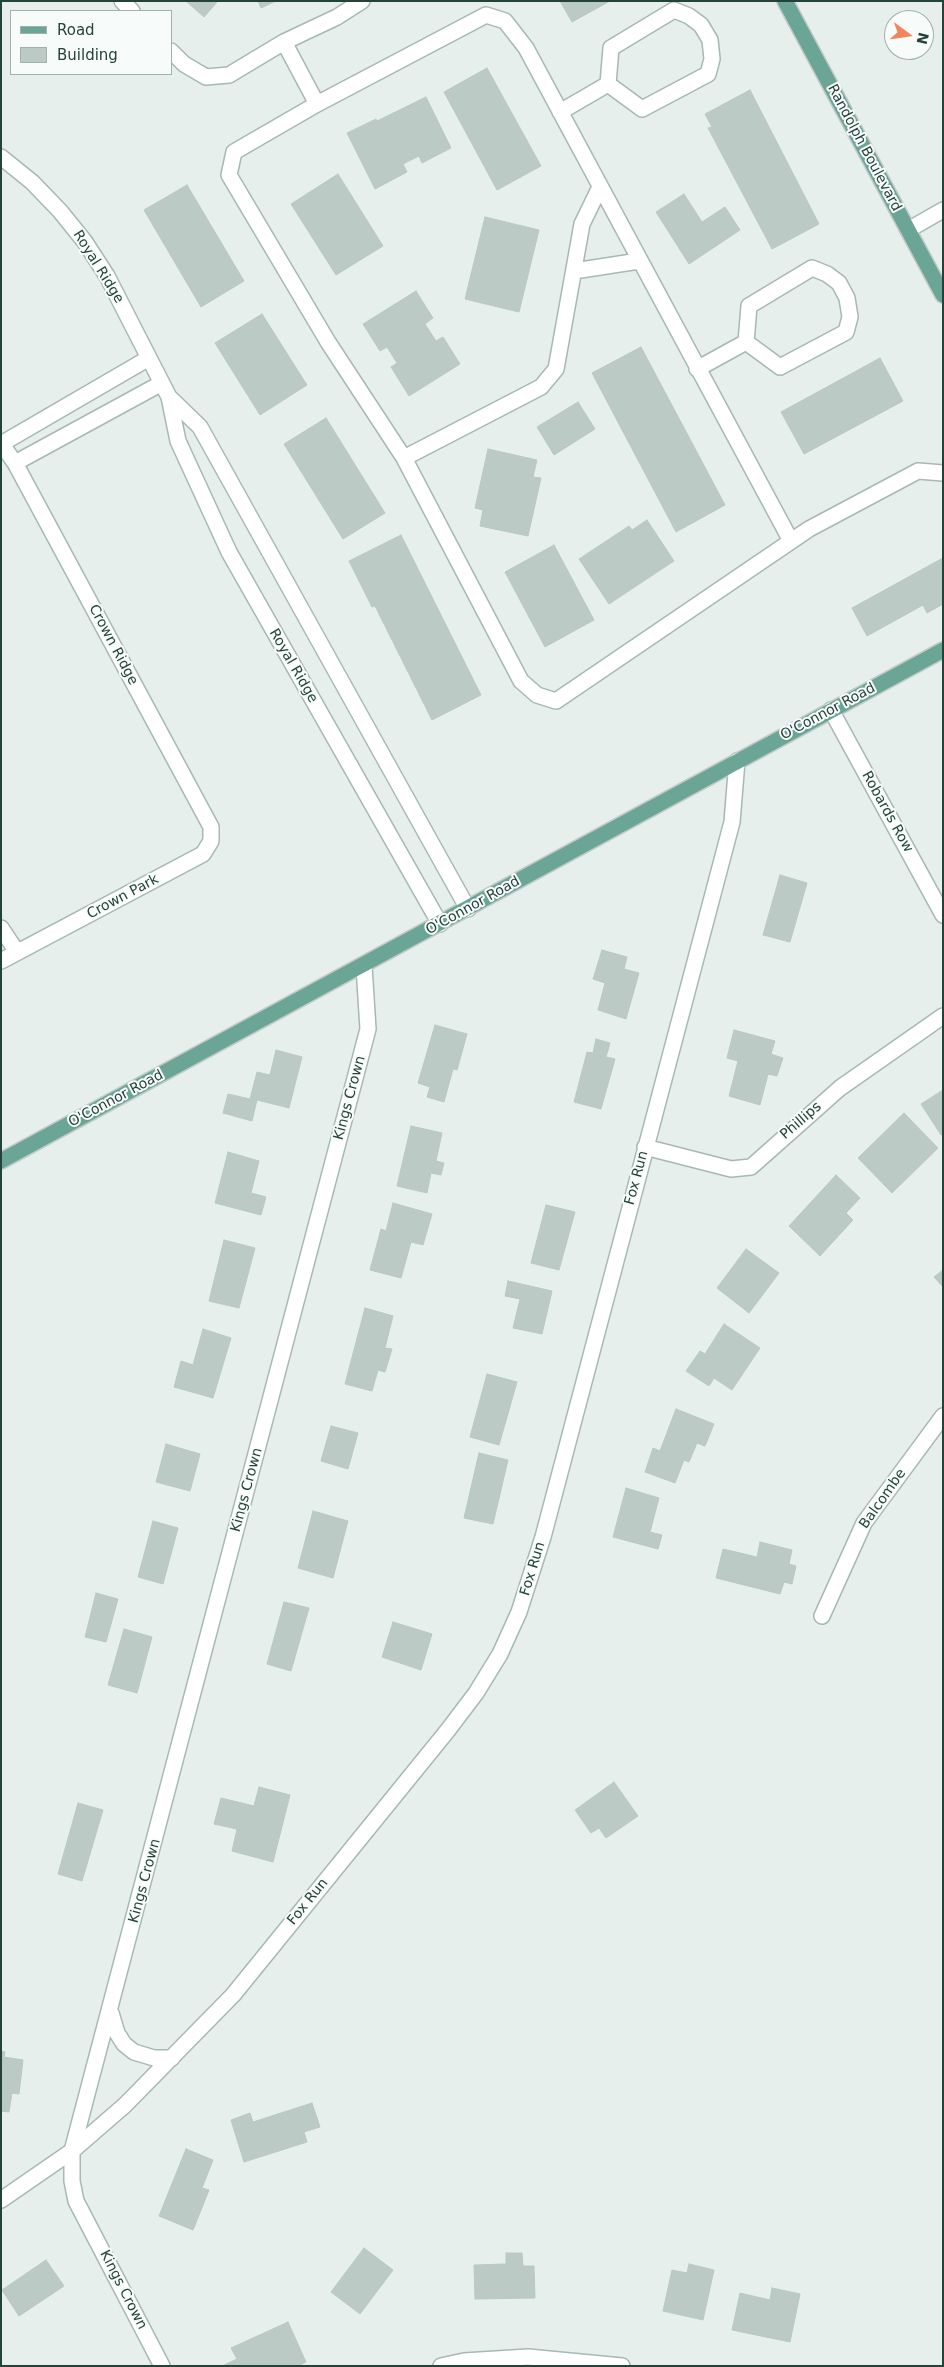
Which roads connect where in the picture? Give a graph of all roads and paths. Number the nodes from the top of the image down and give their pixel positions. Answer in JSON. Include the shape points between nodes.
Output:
{"nodes":[{"id":1,"x":122,"y":1,"type":"edge"},
{"id":2,"x":362,"y":1,"type":"edge"},
{"id":3,"x":785,"y":1,"type":"edge"},
{"id":4,"x":131,"y":10,"type":"edge"},
{"id":5,"x":284,"y":42,"type":"junction"},
{"id":6,"x":172,"y":52,"type":"edge"},
{"id":7,"x":608,"y":84,"type":"junction"},
{"id":8,"x":317,"y":104,"type":"junction"},
{"id":9,"x":560,"y":112,"type":"junction"},
{"id":10,"x":1,"y":157,"type":"edge"},
{"id":11,"x":600,"y":187,"type":"junction"},
{"id":12,"x":943,"y":210,"type":"edge"},
{"id":13,"x":908,"y":230,"type":"junction"},
{"id":14,"x":639,"y":261,"type":"junction"},
{"id":15,"x":574,"y":271,"type":"junction"},
{"id":16,"x":943,"y":295,"type":"edge"},
{"id":17,"x":746,"y":342,"type":"junction"},
{"id":18,"x":149,"y":358,"type":"junction"},
{"id":19,"x":698,"y":369,"type":"junction"},
{"id":20,"x":166,"y":390,"type":"junction"},
{"id":21,"x":1,"y":443,"type":"edge"},
{"id":22,"x":404,"y":458,"type":"junction"},
{"id":23,"x":14,"y":463,"type":"junction"},
{"id":24,"x":943,"y":473,"type":"edge"},
{"id":25,"x":791,"y":541,"type":"junction"},
{"id":26,"x":943,"y":650,"type":"edge"},
{"id":27,"x":831,"y":710,"type":"junction"},
{"id":28,"x":737,"y":761,"type":"junction"},
{"id":29,"x":211,"y":826,"type":"joint"},
{"id":30,"x":468,"y":909,"type":"junction"},
{"id":31,"x":943,"y":914,"type":"edge"},
{"id":32,"x":440,"y":924,"type":"junction"},
{"id":33,"x":1,"y":928,"type":"edge"},
{"id":34,"x":17,"y":952,"type":"junction"},
{"id":35,"x":1,"y":961,"type":"edge"},
{"id":36,"x":364,"y":966,"type":"junction"},
{"id":37,"x":943,"y":1016,"type":"edge"},
{"id":38,"x":645,"y":1147,"type":"junction"},
{"id":39,"x":1,"y":1161,"type":"edge"},
{"id":40,"x":943,"y":1416,"type":"edge"},
{"id":41,"x":822,"y":1616,"type":"dead end"},
{"id":42,"x":111,"y":2012,"type":"junction"},
{"id":43,"x":172,"y":2058,"type":"junction"},
{"id":44,"x":72,"y":2152,"type":"junction"},
{"id":45,"x":1,"y":2200,"type":"edge"},
{"id":46,"x":162,"y":2366,"type":"edge"},
{"id":47,"x":441,"y":2366,"type":"edge"},
{"id":48,"x":622,"y":2366,"type":"edge"}],
"edges":[{"from":1,"to":4,"type":"street"},
{"from":2,"to":5,"type":"street"},
{"from":3,"to":13,"type":"main road","name":"Randolph Boulevard"},
{"from":5,"to":6,"type":"street","via":[[228,75],[206,77],[184,64]]},
{"from":5,"to":8,"type":"street"},
{"from":7,"to":7,"type":"street","via":[[611,48],[674,10],[701,25],[710,40],[712,59],[708,74],[642,109]]},
{"from":7,"to":9,"type":"street"},
{"from":8,"to":9,"type":"street","via":[[486,15],[506,21],[526,48]]},
{"from":8,"to":22,"type":"street","via":[[234,152],[229,175],[328,342]]},
{"from":9,"to":11,"type":"street"},
{"from":10,"to":18,"type":"street","name":"Royal Ridge","via":[[32,182],[86,242]]},
{"from":11,"to":14,"type":"street"},
{"from":11,"to":15,"type":"street","via":[[582,224]]},
{"from":12,"to":13,"type":"street"},
{"from":13,"to":16,"type":"main road","name":"Randolph Boulevard"},
{"from":14,"to":15,"type":"street"},
{"from":14,"to":19,"type":"street"},
{"from":15,"to":22,"type":"street","via":[[556,369],[541,387]]},
{"from":17,"to":17,"type":"street","via":[[749,306],[812,268],[839,283],[847,298],[850,317],[846,332],[780,367]]},
{"from":17,"to":19,"type":"street"},
{"from":18,"to":20,"type":"street","name":"Royal Ridge"},
{"from":18,"to":21,"type":"street","name":"Crown Ridge"},
{"from":19,"to":25,"type":"street"},
{"from":20,"to":23,"type":"street"},
{"from":20,"to":30,"type":"street","name":"Royal Ridge","via":[[200,427]]},
{"from":20,"to":32,"type":"street","name":"Royal Ridge","via":[[178,441],[229,552]]},
{"from":21,"to":23,"type":"street","name":"Crown Ridge"},
{"from":22,"to":25,"type":"street","via":[[522,681],[537,695],[556,701]]},
{"from":23,"to":29,"type":"street","name":"Crown Ridge"},
{"from":24,"to":25,"type":"street","via":[[918,471]]},
{"from":26,"to":27,"type":"main road","name":"O'Connor Road"},
{"from":27,"to":28,"type":"main road","name":"O'Connor Road"},
{"from":27,"to":31,"type":"street","name":"Robards Row"},
{"from":28,"to":30,"type":"main road","name":"O'Connor Road"},
{"from":28,"to":38,"type":"street","name":"Fox Run","via":[[732,822]]},
{"from":29,"to":34,"type":"street","name":"Crown Park","via":[[211,841],[203,854]]},
{"from":30,"to":32,"type":"main road","name":"O'Connor Road"},
{"from":32,"to":36,"type":"main road","name":"O'Connor Road"},
{"from":33,"to":34,"type":"street"},
{"from":34,"to":35,"type":"street","name":"Crown Park"},
{"from":36,"to":39,"type":"main road","name":"O'Connor Road"},
{"from":36,"to":42,"type":"street","name":"Kings Crown","via":[[368,1029]]},
{"from":37,"to":38,"type":"street","name":"Phillips","via":[[840,1088],[750,1167],[732,1168]]},
{"from":38,"to":43,"type":"street","name":"Fox Run","via":[[538,1555],[519,1612],[500,1654],[476,1693],[418,1768],[232,1995]]},
{"from":40,"to":41,"type":"street","name":"Balcombe","via":[[864,1523]]},
{"from":42,"to":43,"type":"street","via":[[117,2033],[134,2052],[154,2058]]},
{"from":42,"to":44,"type":"street","name":"Kings Crown"},
{"from":43,"to":44,"type":"street","name":"Fox Run"},
{"from":44,"to":45,"type":"street","name":"Fox Run"},
{"from":44,"to":46,"type":"street","name":"Kings Crown","via":[[76,2201]]},
{"from":47,"to":48,"type":"street","via":[[464,2361],[528,2357]]}]}
